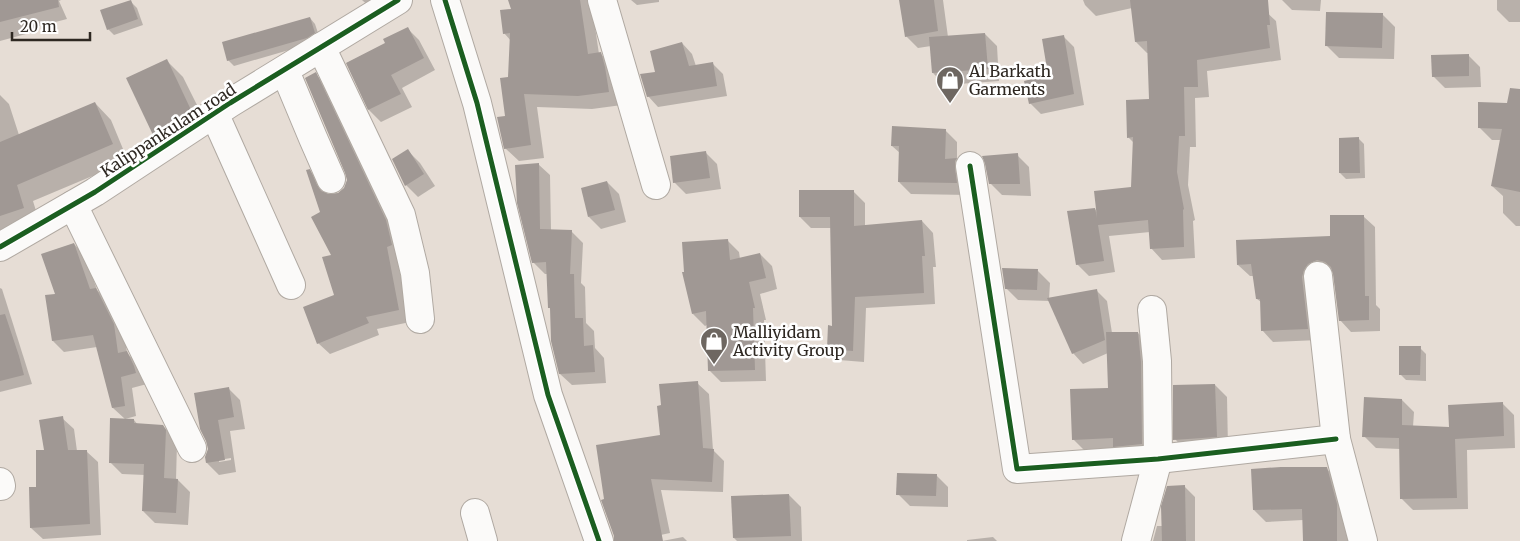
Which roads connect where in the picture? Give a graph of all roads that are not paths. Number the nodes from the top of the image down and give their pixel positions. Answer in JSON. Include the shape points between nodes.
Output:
{"nodes":[{"id":1,"x":398,"y":0,"type":"edge"},
{"id":2,"x":445,"y":0,"type":"edge"},
{"id":3,"x":602,"y":0,"type":"edge"},
{"id":4,"x":321,"y":47,"type":"junction"},
{"id":5,"x":285,"y":71,"type":"junction"},
{"id":6,"x":214,"y":113,"type":"junction"},
{"id":7,"x":970,"y":166,"type":"dead end"},
{"id":8,"x":331,"y":179,"type":"dead end"},
{"id":9,"x":656,"y":185,"type":"dead end"},
{"id":10,"x":73,"y":205,"type":"junction"},
{"id":11,"x":0,"y":246,"type":"edge"},
{"id":12,"x":1318,"y":276,"type":"dead end"},
{"id":13,"x":291,"y":285,"type":"dead end"},
{"id":14,"x":1152,"y":310,"type":"dead end"},
{"id":15,"x":420,"y":319,"type":"dead end"},
{"id":16,"x":1336,"y":439,"type":"junction"},
{"id":17,"x":192,"y":448,"type":"dead end"},
{"id":18,"x":1158,"y":459,"type":"junction"},
{"id":19,"x":475,"y":512,"type":"dead end"},
{"id":20,"x":483,"y":541,"type":"edge"},
{"id":21,"x":599,"y":541,"type":"edge"},
{"id":22,"x":1136,"y":541,"type":"edge"},
{"id":23,"x":1363,"y":541,"type":"edge"}],
"edges":[{"from":1,"to":4,"type":"street","name":"Kalippankulam road"},
{"from":2,"to":21,"type":"street","via":[[477,103],[548,395]]},
{"from":3,"to":9,"type":"street"},
{"from":4,"to":5,"type":"street","name":"Kalippankulam road"},
{"from":4,"to":15,"type":"street","via":[[401,216],[415,273]]},
{"from":5,"to":6,"type":"street","name":"Kalippankulam road"},
{"from":5,"to":8,"type":"street"},
{"from":6,"to":10,"type":"street","name":"Kalippankulam road"},
{"from":6,"to":13,"type":"street"},
{"from":7,"to":18,"type":"street","via":[[1017,469]]},
{"from":10,"to":11,"type":"street","name":"Kalippankulam road"},
{"from":10,"to":17,"type":"street"},
{"from":12,"to":16,"type":"street"},
{"from":14,"to":18,"type":"street","via":[[1157,360]]},
{"from":16,"to":18,"type":"street"},
{"from":16,"to":23,"type":"street"},
{"from":18,"to":22,"type":"street"},
{"from":19,"to":20,"type":"street"}]}
